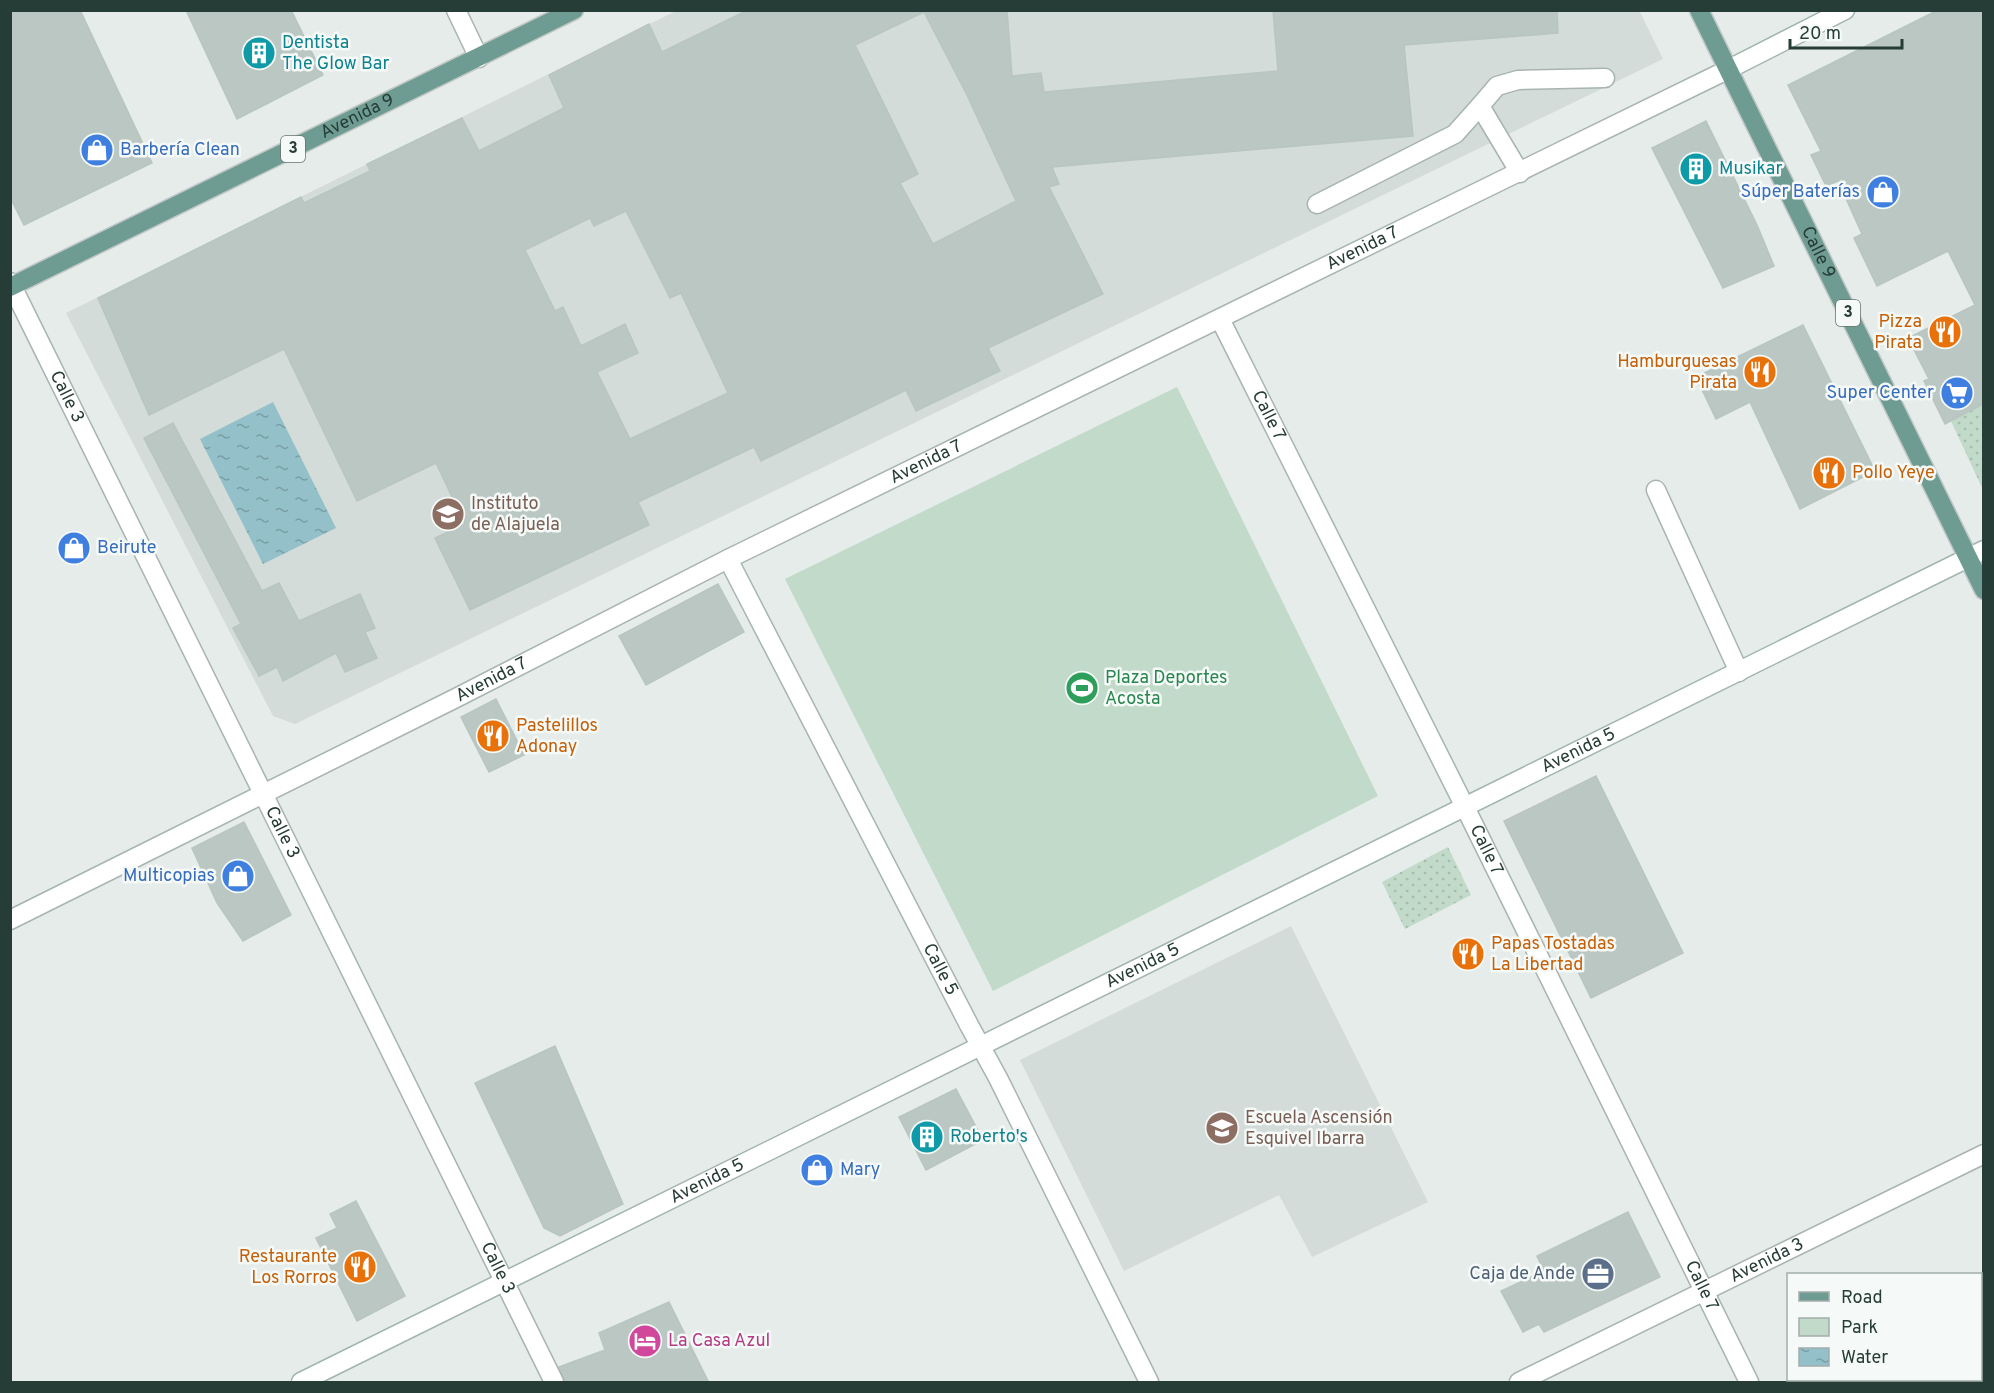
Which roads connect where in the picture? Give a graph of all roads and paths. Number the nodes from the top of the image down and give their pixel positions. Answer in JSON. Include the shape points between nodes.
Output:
{"nodes":[{"id":1,"x":456,"y":10,"type":"edge"},
{"id":2,"x":574,"y":10,"type":"edge"},
{"id":3,"x":1699,"y":10,"type":"edge"},
{"id":4,"x":1845,"y":10,"type":"edge"},
{"id":5,"x":479,"y":58,"type":"junction"},
{"id":6,"x":1729,"y":69,"type":"junction"},
{"id":7,"x":1605,"y":78,"type":"dead end"},
{"id":8,"x":1480,"y":106,"type":"junction"},
{"id":9,"x":1520,"y":172,"type":"junction"},
{"id":10,"x":1317,"y":204,"type":"dead end"},
{"id":11,"x":11,"y":285,"type":"edge"},
{"id":12,"x":1220,"y":319,"type":"junction"},
{"id":13,"x":1656,"y":490,"type":"dead end"},
{"id":14,"x":1975,"y":554,"type":"edge"},
{"id":15,"x":728,"y":559,"type":"junction"},
{"id":16,"x":1983,"y":590,"type":"edge"},
{"id":17,"x":1739,"y":672,"type":"junction"},
{"id":18,"x":264,"y":794,"type":"junction"},
{"id":19,"x":1465,"y":807,"type":"junction"},
{"id":20,"x":10,"y":920,"type":"edge"},
{"id":21,"x":981,"y":1045,"type":"junction"},
{"id":22,"x":1983,"y":1154,"type":"edge"},
{"id":23,"x":505,"y":1282,"type":"junction"},
{"id":24,"x":1703,"y":1291,"type":"junction"},
{"id":25,"x":301,"y":1383,"type":"edge"},
{"id":26,"x":554,"y":1383,"type":"edge"},
{"id":27,"x":1149,"y":1383,"type":"edge"},
{"id":28,"x":1519,"y":1383,"type":"edge"},
{"id":29,"x":1749,"y":1383,"type":"edge"}],
"edges":[{"from":1,"to":5,"type":"street"},
{"from":2,"to":5,"type":"main road","name":"Avenida 9","number":"3"},
{"from":3,"to":6,"type":"main road","name":"Calle 9","number":"3"},
{"from":4,"to":6,"type":"street","name":"Avenida 7"},
{"from":5,"to":11,"type":"main road","name":"Avenida 9","number":"3"},
{"from":6,"to":9,"type":"street","name":"Avenida 7"},
{"from":6,"to":14,"type":"main road","name":"Calle 9","number":"3"},
{"from":7,"to":8,"type":"street","via":[[1518,80],[1497,86]]},
{"from":8,"to":9,"type":"street"},
{"from":8,"to":10,"type":"street","via":[[1455,134]]},
{"from":9,"to":12,"type":"street","name":"Avenida 7"},
{"from":11,"to":18,"type":"street","name":"Calle 3"},
{"from":12,"to":15,"type":"street","name":"Avenida 7"},
{"from":12,"to":19,"type":"street","name":"Calle 7"},
{"from":13,"to":17,"type":"street"},
{"from":14,"to":16,"type":"main road","name":"Calle 9","number":"3"},
{"from":14,"to":17,"type":"street","name":"Avenida 5"},
{"from":15,"to":18,"type":"street","name":"Avenida 7"},
{"from":15,"to":21,"type":"street","name":"Calle 5"},
{"from":17,"to":19,"type":"street","name":"Avenida 5"},
{"from":18,"to":20,"type":"street","name":"Avenida 7"},
{"from":18,"to":23,"type":"street","name":"Calle 3"},
{"from":19,"to":21,"type":"street","name":"Avenida 5"},
{"from":19,"to":24,"type":"street","name":"Calle 7"},
{"from":21,"to":23,"type":"street","name":"Avenida 5"},
{"from":21,"to":27,"type":"street","name":"Calle 5"},
{"from":22,"to":24,"type":"street","name":"Avenida 3"},
{"from":23,"to":25,"type":"street","name":"Avenida 5"},
{"from":23,"to":26,"type":"street","name":"Calle 3"},
{"from":24,"to":28,"type":"street","name":"Avenida 3"},
{"from":24,"to":29,"type":"street","name":"Calle 7"}]}
